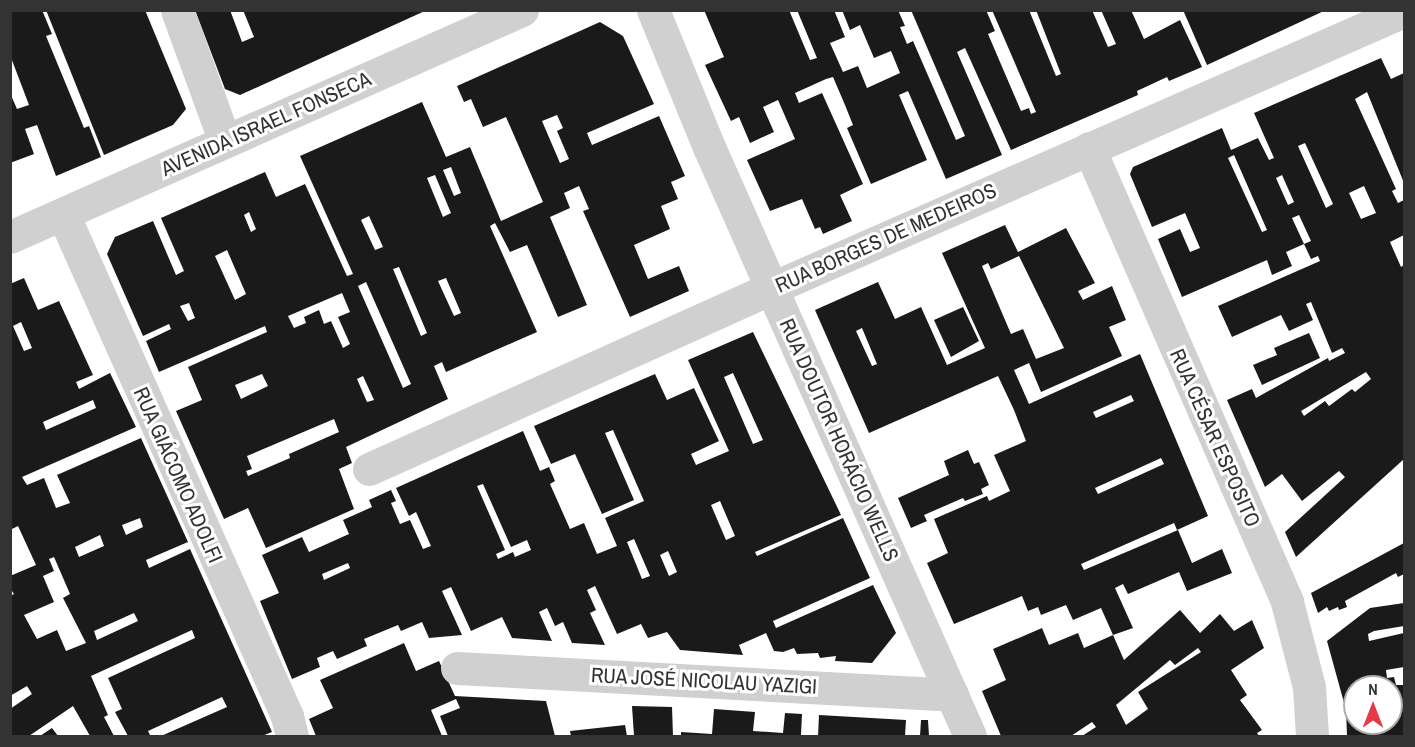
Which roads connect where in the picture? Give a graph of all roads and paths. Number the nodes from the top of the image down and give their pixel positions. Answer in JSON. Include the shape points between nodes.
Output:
{"nodes":[{"id":1,"x":177,"y":10,"type":"edge"},
{"id":2,"x":522,"y":10,"type":"edge"},
{"id":3,"x":653,"y":10,"type":"edge"},
{"id":4,"x":1404,"y":11,"type":"edge"},
{"id":5,"x":225,"y":142,"type":"junction"},
{"id":6,"x":1089,"y":148,"type":"junction"},
{"id":7,"x":63,"y":214,"type":"junction"},
{"id":8,"x":10,"y":237,"type":"edge"},
{"id":9,"x":772,"y":288,"type":"junction"},
{"id":10,"x":369,"y":469,"type":"dead end"},
{"id":11,"x":457,"y":668,"type":"dead end"},
{"id":12,"x":952,"y":695,"type":"junction"},
{"id":13,"x":292,"y":736,"type":"edge"},
{"id":14,"x":970,"y":736,"type":"edge"},
{"id":15,"x":1312,"y":736,"type":"edge"}],
"edges":[{"from":1,"to":5,"type":"street"},
{"from":2,"to":5,"type":"street","name":"AVENIDA ISRAEL FONSECA"},
{"from":3,"to":9,"type":"street","name":"RUA DOUTOR HORÁCIO WELLS"},
{"from":4,"to":6,"type":"street","name":"RUA BORGES DE MEDEIROS"},
{"from":5,"to":7,"type":"street","name":"AVENIDA ISRAEL FONSECA"},
{"from":6,"to":9,"type":"street","name":"RUA BORGES DE MEDEIROS"},
{"from":6,"to":15,"type":"street","name":"RUA CÉSAR ESPOSITO","via":[[1287,602],[1309,687]]},
{"from":7,"to":8,"type":"street","name":"AVENIDA ISRAEL FONSECA"},
{"from":7,"to":13,"type":"street","name":"RUA GIÁCOMO ADOLFI","via":[[287,716]]},
{"from":9,"to":10,"type":"street","name":"RUA BORGES DE MEDEIROS"},
{"from":9,"to":12,"type":"street","name":"RUA DOUTOR HORÁCIO WELLS"},
{"from":11,"to":12,"type":"street","name":"RUA JOSÉ NICOLAU YAZIGI"},
{"from":12,"to":14,"type":"street","name":"RUA DOUTOR HORÁCIO WELLS"}]}
